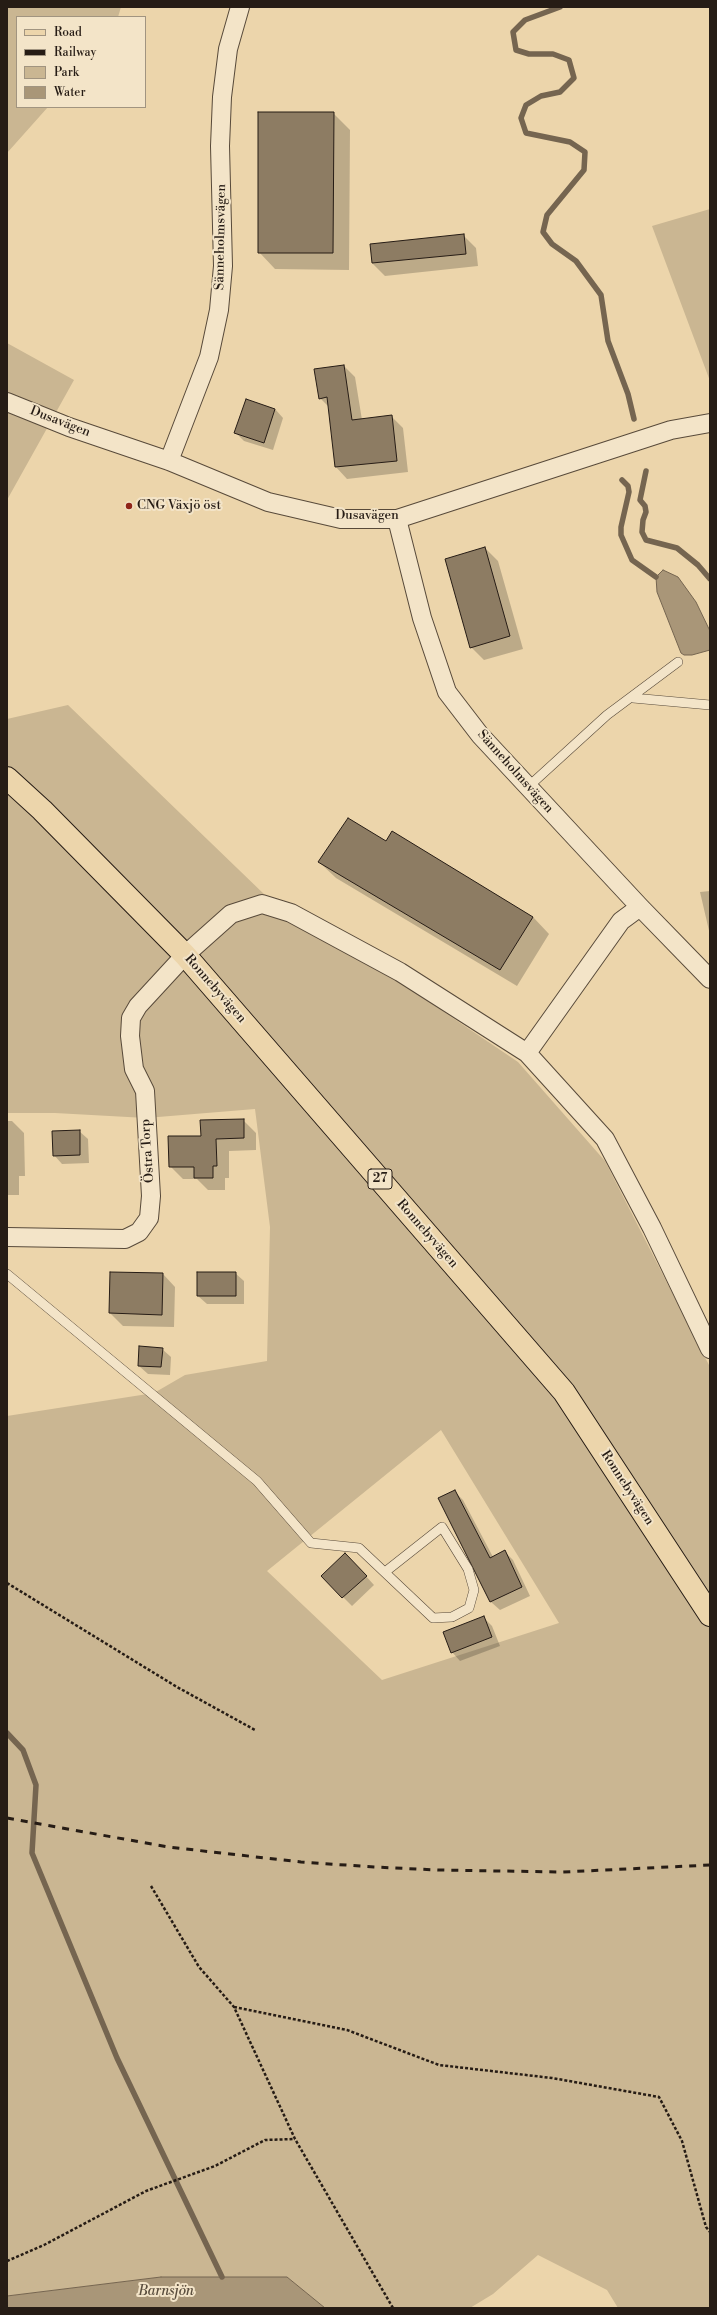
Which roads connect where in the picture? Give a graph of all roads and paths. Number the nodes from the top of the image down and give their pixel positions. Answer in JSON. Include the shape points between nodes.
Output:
{"nodes":[{"id":1,"x":240,"y":7,"type":"edge"},
{"id":2,"x":7,"y":402,"type":"edge"},
{"id":3,"x":710,"y":423,"type":"edge"},
{"id":4,"x":169,"y":460,"type":"junction"},
{"id":5,"x":397,"y":519,"type":"junction"},
{"id":6,"x":678,"y":662,"type":"dead end"},
{"id":7,"x":633,"y":698,"type":"junction"},
{"id":8,"x":710,"y":705,"type":"edge"},
{"id":9,"x":7,"y":778,"type":"edge"},
{"id":10,"x":528,"y":787,"type":"junction"},
{"id":11,"x":640,"y":907,"type":"junction"},
{"id":12,"x":185,"y":955,"type":"junction"},
{"id":13,"x":710,"y":979,"type":"edge"},
{"id":14,"x":527,"y":1053,"type":"junction"},
{"id":15,"x":7,"y":1237,"type":"edge"},
{"id":16,"x":7,"y":1274,"type":"edge"},
{"id":17,"x":710,"y":1349,"type":"edge"},
{"id":18,"x":385,"y":1572,"type":"junction"},
{"id":19,"x":7,"y":1583,"type":"edge"},
{"id":20,"x":710,"y":1615,"type":"edge"},
{"id":21,"x":255,"y":1730,"type":"dead end"},
{"id":22,"x":151,"y":1886,"type":"dead end"},
{"id":23,"x":234,"y":2008,"type":"junction"},
{"id":24,"x":295,"y":2140,"type":"junction"},
{"id":25,"x":710,"y":2232,"type":"edge"},
{"id":26,"x":7,"y":2261,"type":"edge"},
{"id":27,"x":393,"y":2308,"type":"edge"}],
"edges":[{"from":1,"to":4,"type":"street","name":"Sänneholmsvägen","via":[[228,49],[222,97],[220,146],[223,266],[219,310],[209,357]]},
{"from":2,"to":4,"type":"street","name":"Dusavägen","via":[[69,427]]},
{"from":3,"to":5,"type":"street","name":"Dusavägen","via":[[671,430]]},
{"from":4,"to":5,"type":"street","name":"Dusavägen","via":[[268,502],[341,519]]},
{"from":5,"to":10,"type":"street","name":"Sänneholmsvägen","via":[[422,618],[447,692],[480,735]]},
{"from":6,"to":7,"type":"lane"},
{"from":7,"to":8,"type":"lane"},
{"from":7,"to":10,"type":"lane","via":[[607,715]]},
{"from":9,"to":12,"type":"main road","name":"Ronnebyvägen","number":"27"},
{"from":10,"to":11,"type":"street","name":"Sänneholmsvägen"},
{"from":11,"to":13,"type":"street","name":"Sänneholmsvägen"},
{"from":11,"to":14,"type":"street","via":[[621,921]]},
{"from":12,"to":14,"type":"street","name":"Östra Torp","via":[[231,914],[262,904],[291,913],[400,972]]},
{"from":12,"to":15,"type":"street","name":"Östra Torp","via":[[138,1006],[131,1018],[130,1036],[134,1068],[145,1091],[151,1196],[149,1218],[139,1232],[125,1239]]},
{"from":12,"to":20,"type":"main road","name":"Ronnebyvägen","number":"27","via":[[564,1392]]},
{"from":14,"to":17,"type":"street","name":"Östra Torp","via":[[605,1139],[652,1228]]},
{"from":16,"to":18,"type":"lane","via":[[257,1481],[311,1543],[359,1548]]},
{"from":18,"to":18,"type":"lane","via":[[433,1618],[452,1617],[469,1608],[474,1590],[468,1569],[442,1527]]},
{"from":19,"to":21,"type":"path","via":[[177,1687]]},
{"from":22,"to":23,"type":"path","via":[[199,1967]]},
{"from":23,"to":24,"type":"path"},
{"from":23,"to":25,"type":"path","via":[[347,2030],[439,2065],[552,2078],[659,2098],[682,2141],[706,2228]]},
{"from":24,"to":26,"type":"path","via":[[266,2140],[215,2166],[146,2191],[44,2245]]},
{"from":24,"to":27,"type":"path"}]}
